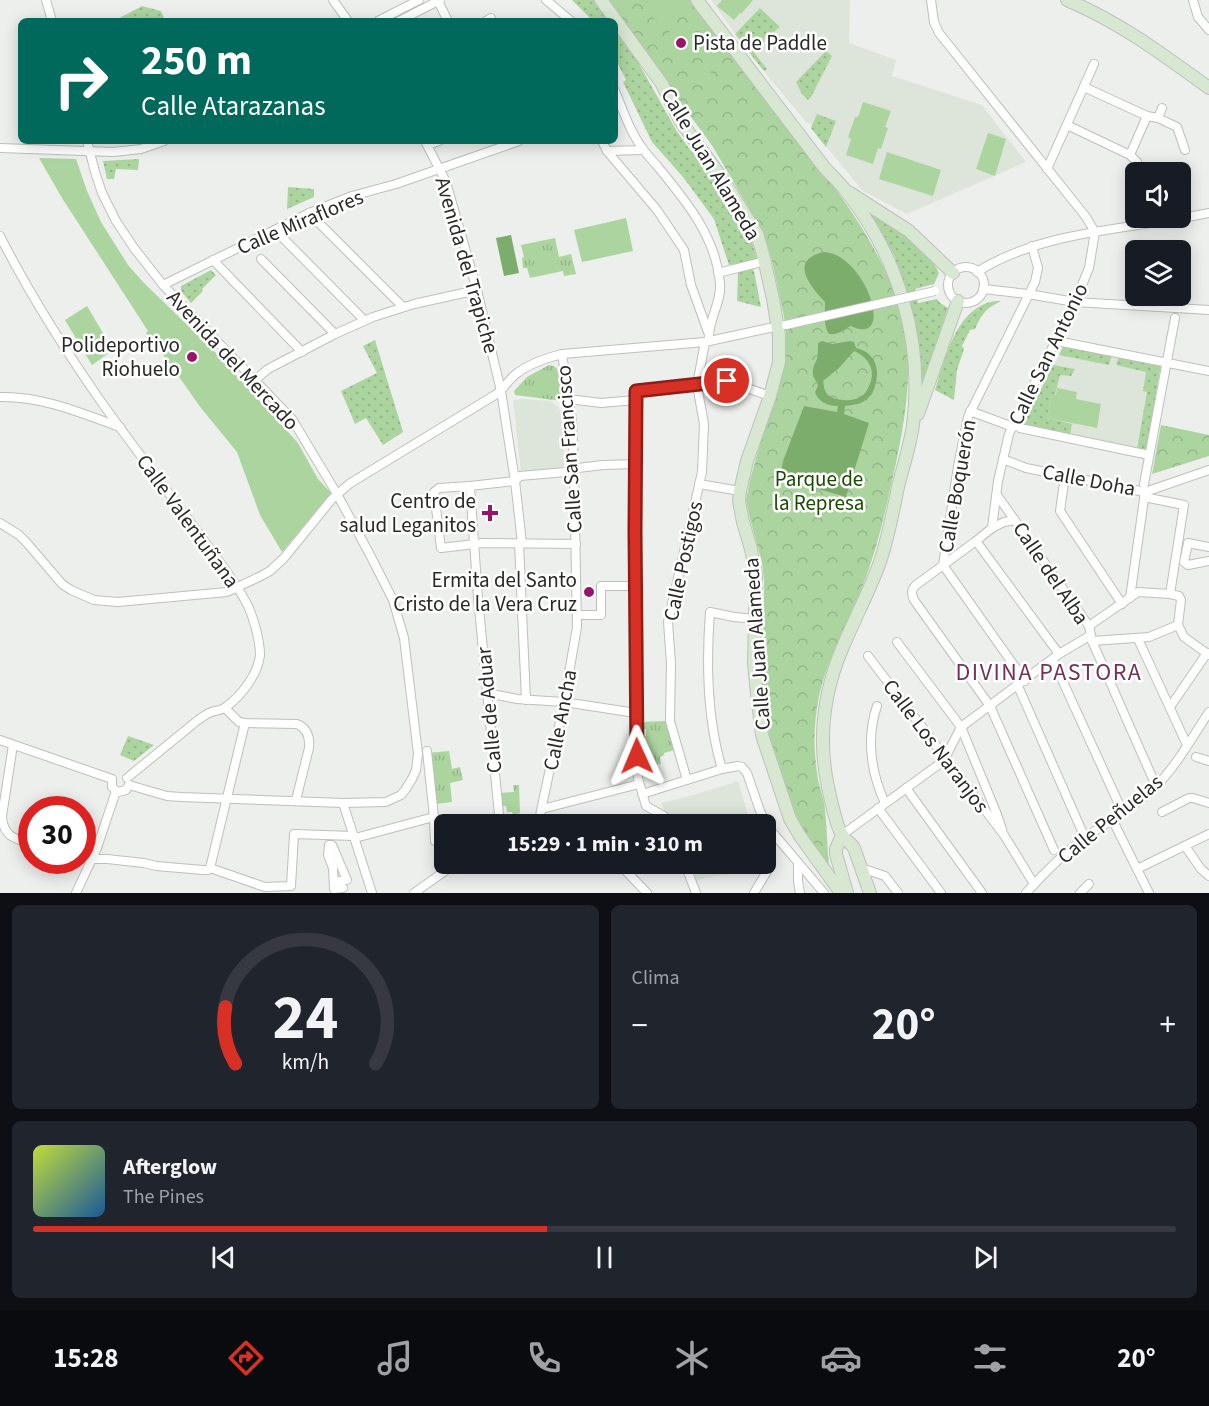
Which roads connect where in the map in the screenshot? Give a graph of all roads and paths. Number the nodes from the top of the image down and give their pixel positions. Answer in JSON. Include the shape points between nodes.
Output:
{"nodes":[{"id":1,"x":46,"y":0,"type":"edge"},
{"id":2,"x":333,"y":0,"type":"edge"},
{"id":3,"x":419,"y":0,"type":"edge"},
{"id":4,"x":546,"y":0,"type":"edge"},
{"id":5,"x":601,"y":0,"type":"edge"},
{"id":6,"x":696,"y":0,"type":"edge"},
{"id":7,"x":931,"y":0,"type":"edge"},
{"id":8,"x":1067,"y":0,"type":"edge"},
{"id":9,"x":1193,"y":0,"type":"edge"},
{"id":10,"x":439,"y":1,"type":"edge"},
{"id":11,"x":51,"y":18,"type":"edge"},
{"id":12,"x":346,"y":18,"type":"edge"},
{"id":13,"x":384,"y":18,"type":"edge"},
{"id":14,"x":405,"y":18,"type":"edge"},
{"id":15,"x":447,"y":18,"type":"edge"},
{"id":16,"x":567,"y":18,"type":"edge"},
{"id":17,"x":614,"y":18,"type":"edge"},
{"id":18,"x":618,"y":23,"type":"edge"},
{"id":19,"x":1209,"y":30,"type":"edge"},
{"id":20,"x":1094,"y":64,"type":"dead end"},
{"id":21,"x":1084,"y":87,"type":"junction"},
{"id":22,"x":1209,"y":88,"type":"edge"},
{"id":23,"x":618,"y":98,"type":"edge"},
{"id":24,"x":1162,"y":108,"type":"dead end"},
{"id":25,"x":1147,"y":116,"type":"junction"},
{"id":26,"x":1158,"y":118,"type":"junction"},
{"id":27,"x":1067,"y":125,"type":"junction"},
{"id":28,"x":88,"y":144,"type":"edge"},
{"id":29,"x":156,"y":144,"type":"edge"},
{"id":30,"x":427,"y":144,"type":"edge"},
{"id":31,"x":511,"y":144,"type":"edge"},
{"id":32,"x":604,"y":144,"type":"edge"},
{"id":33,"x":0,"y":148,"type":"edge"},
{"id":34,"x":643,"y":150,"type":"junction"},
{"id":35,"x":1185,"y":150,"type":"dead end"},
{"id":36,"x":90,"y":151,"type":"junction"},
{"id":37,"x":607,"y":151,"type":"junction"},
{"id":38,"x":1130,"y":155,"type":"junction"},
{"id":39,"x":1137,"y":162,"type":"edge"},
{"id":40,"x":440,"y":169,"type":"junction"},
{"id":41,"x":1047,"y":169,"type":"junction"},
{"id":42,"x":845,"y":190,"type":"junction"},
{"id":43,"x":309,"y":213,"type":"junction"},
{"id":44,"x":1209,"y":213,"type":"edge"},
{"id":45,"x":1191,"y":215,"type":"edge"},
{"id":46,"x":1125,"y":226,"type":"edge"},
{"id":47,"x":275,"y":230,"type":"junction"},
{"id":48,"x":1095,"y":232,"type":"junction"},
{"id":49,"x":0,"y":236,"type":"edge"},
{"id":50,"x":1032,"y":246,"type":"junction"},
{"id":51,"x":261,"y":259,"type":"dead end"},
{"id":52,"x":213,"y":260,"type":"junction"},
{"id":53,"x":765,"y":261,"type":"junction"},
{"id":54,"x":977,"y":272,"type":"junction"},
{"id":55,"x":718,"y":273,"type":"junction"},
{"id":56,"x":953,"y":273,"type":"junction"},
{"id":57,"x":163,"y":285,"type":"junction"},
{"id":58,"x":948,"y":288,"type":"junction"},
{"id":59,"x":983,"y":289,"type":"junction"},
{"id":60,"x":477,"y":290,"type":"junction"},
{"id":61,"x":1028,"y":294,"type":"junction"},
{"id":62,"x":958,"y":301,"type":"junction"},
{"id":63,"x":1075,"y":302,"type":"junction"},
{"id":64,"x":403,"y":307,"type":"junction"},
{"id":65,"x":1209,"y":310,"type":"edge"},
{"id":66,"x":1175,"y":318,"type":"dead end"},
{"id":67,"x":364,"y":321,"type":"junction"},
{"id":68,"x":782,"y":326,"type":"junction"},
{"id":69,"x":335,"y":334,"type":"junction"},
{"id":70,"x":707,"y":339,"type":"junction"},
{"id":71,"x":1062,"y":342,"type":"dead end"},
{"id":72,"x":302,"y":352,"type":"junction"},
{"id":73,"x":562,"y":354,"type":"junction"},
{"id":74,"x":1166,"y":362,"type":"junction"},
{"id":75,"x":1209,"y":371,"type":"edge"},
{"id":76,"x":255,"y":381,"type":"junction"},
{"id":77,"x":697,"y":385,"type":"junction"},
{"id":78,"x":501,"y":391,"type":"junction"},
{"id":79,"x":636,"y":396,"type":"junction"},
{"id":80,"x":770,"y":396,"type":"junction"},
{"id":81,"x":0,"y":398,"type":"edge"},
{"id":82,"x":569,"y":399,"type":"junction"},
{"id":83,"x":970,"y":411,"type":"junction"},
{"id":84,"x":913,"y":426,"type":"junction"},
{"id":85,"x":120,"y":427,"type":"junction"},
{"id":86,"x":1016,"y":428,"type":"junction"},
{"id":87,"x":1149,"y":455,"type":"junction"},
{"id":88,"x":1003,"y":459,"type":"junction"},
{"id":89,"x":635,"y":464,"type":"junction"},
{"id":90,"x":574,"y":470,"type":"junction"},
{"id":91,"x":1209,"y":470,"type":"edge"},
{"id":92,"x":1065,"y":476,"type":"junction"},
{"id":93,"x":515,"y":481,"type":"junction"},
{"id":94,"x":699,"y":484,"type":"junction"},
{"id":95,"x":470,"y":486,"type":"junction"},
{"id":96,"x":740,"y":491,"type":"junction"},
{"id":97,"x":1144,"y":491,"type":"junction"},
{"id":98,"x":337,"y":494,"type":"junction"},
{"id":99,"x":997,"y":495,"type":"junction"},
{"id":100,"x":1015,"y":520,"type":"junction"},
{"id":101,"x":0,"y":523,"type":"edge"},
{"id":102,"x":992,"y":528,"type":"junction"},
{"id":103,"x":976,"y":541,"type":"junction"},
{"id":104,"x":475,"y":543,"type":"junction"},
{"id":105,"x":520,"y":543,"type":"junction"},
{"id":106,"x":576,"y":544,"type":"junction"},
{"id":107,"x":1209,"y":547,"type":"edge"},
{"id":108,"x":1209,"y":563,"type":"edge"},
{"id":109,"x":943,"y":565,"type":"junction"},
{"id":110,"x":1174,"y":572,"type":"junction"},
{"id":111,"x":636,"y":586,"type":"junction"},
{"id":112,"x":237,"y":588,"type":"junction"},
{"id":113,"x":1170,"y":594,"type":"junction"},
{"id":114,"x":1126,"y":601,"type":"junction"},
{"id":115,"x":578,"y":615,"type":"junction"},
{"id":116,"x":756,"y":619,"type":"junction"},
{"id":117,"x":1178,"y":625,"type":"junction"},
{"id":118,"x":1091,"y":634,"type":"junction"},
{"id":119,"x":1138,"y":639,"type":"junction"},
{"id":120,"x":897,"y":642,"type":"dead end"},
{"id":121,"x":1208,"y":654,"type":"edge"},
{"id":122,"x":868,"y":656,"type":"dead end"},
{"id":123,"x":1056,"y":657,"type":"junction"},
{"id":124,"x":1022,"y":683,"type":"junction"},
{"id":125,"x":487,"y":693,"type":"junction"},
{"id":126,"x":526,"y":700,"type":"junction"},
{"id":127,"x":564,"y":702,"type":"junction"},
{"id":128,"x":877,"y":706,"type":"dead end"},
{"id":129,"x":990,"y":706,"type":"junction"},
{"id":130,"x":1170,"y":707,"type":"junction"},
{"id":131,"x":225,"y":708,"type":"junction"},
{"id":132,"x":1209,"y":712,"type":"edge"},
{"id":133,"x":636,"y":713,"type":"junction"},
{"id":134,"x":245,"y":723,"type":"junction"},
{"id":135,"x":961,"y":728,"type":"junction"},
{"id":136,"x":0,"y":740,"type":"edge"},
{"id":137,"x":13,"y":745,"type":"junction"},
{"id":138,"x":1187,"y":745,"type":"junction"},
{"id":139,"x":427,"y":751,"type":"dead end"},
{"id":140,"x":1196,"y":757,"type":"dead end"},
{"id":141,"x":945,"y":758,"type":"junction"},
{"id":142,"x":1209,"y":761,"type":"edge"},
{"id":143,"x":722,"y":769,"type":"junction"},
{"id":144,"x":112,"y":779,"type":"junction"},
{"id":145,"x":687,"y":780,"type":"junction"},
{"id":146,"x":128,"y":782,"type":"junction"},
{"id":147,"x":639,"y":784,"type":"junction"},
{"id":148,"x":1156,"y":786,"type":"junction"},
{"id":149,"x":906,"y":788,"type":"junction"},
{"id":150,"x":116,"y":791,"type":"junction"},
{"id":151,"x":642,"y":794,"type":"junction"},
{"id":152,"x":228,"y":799,"type":"junction"},
{"id":153,"x":296,"y":800,"type":"junction"},
{"id":154,"x":343,"y":803,"type":"junction"},
{"id":155,"x":1209,"y":803,"type":"edge"},
{"id":156,"x":881,"y":806,"type":"junction"},
{"id":157,"x":542,"y":808,"type":"junction"},
{"id":158,"x":1162,"y":812,"type":"dead end"},
{"id":159,"x":1123,"y":813,"type":"junction"},
{"id":160,"x":499,"y":814,"type":"edge"},
{"id":161,"x":541,"y":814,"type":"edge"},
{"id":162,"x":660,"y":814,"type":"edge"},
{"id":163,"x":434,"y":817,"type":"edge"},
{"id":164,"x":430,"y":818,"type":"dead end"},
{"id":165,"x":1113,"y":821,"type":"junction"},
{"id":166,"x":1209,"y":834,"type":"edge"},
{"id":167,"x":842,"y":835,"type":"junction"},
{"id":168,"x":1004,"y":835,"type":"junction"},
{"id":169,"x":354,"y":837,"type":"junction"},
{"id":170,"x":1085,"y":838,"type":"junction"},
{"id":171,"x":18,"y":839,"type":"edge"},
{"id":172,"x":1185,"y":846,"type":"junction"},
{"id":173,"x":96,"y":848,"type":"edge"},
{"id":174,"x":1054,"y":850,"type":"dead end"},
{"id":175,"x":96,"y":859,"type":"edge"},
{"id":176,"x":798,"y":864,"type":"junction"},
{"id":177,"x":210,"y":868,"type":"junction"},
{"id":178,"x":861,"y":868,"type":"junction"},
{"id":179,"x":1137,"y":868,"type":"junction"},
{"id":180,"x":85,"y":874,"type":"edge"},
{"id":181,"x":441,"y":874,"type":"edge"},
{"id":182,"x":629,"y":874,"type":"edge"},
{"id":183,"x":689,"y":874,"type":"edge"},
{"id":184,"x":765,"y":874,"type":"edge"},
{"id":185,"x":1209,"y":876,"type":"edge"},
{"id":186,"x":334,"y":881,"type":"joint"},
{"id":187,"x":1034,"y":884,"type":"junction"},
{"id":188,"x":1089,"y":884,"type":"dead end"},
{"id":189,"x":76,"y":893,"type":"edge"},
{"id":190,"x":372,"y":893,"type":"edge"},
{"id":191,"x":414,"y":893,"type":"edge"},
{"id":192,"x":647,"y":893,"type":"edge"},
{"id":193,"x":696,"y":893,"type":"edge"},
{"id":194,"x":754,"y":893,"type":"edge"},
{"id":195,"x":800,"y":893,"type":"edge"},
{"id":196,"x":824,"y":893,"type":"edge"},
{"id":197,"x":841,"y":893,"type":"edge"},
{"id":198,"x":848,"y":893,"type":"edge"},
{"id":199,"x":870,"y":893,"type":"edge"},
{"id":200,"x":898,"y":893,"type":"edge"},
{"id":201,"x":941,"y":893,"type":"edge"},
{"id":202,"x":982,"y":893,"type":"edge"},
{"id":203,"x":1026,"y":893,"type":"edge"},
{"id":204,"x":1080,"y":893,"type":"edge"},
{"id":205,"x":1149,"y":893,"type":"edge"}],
"edges":[{"from":1,"to":11,"type":"street"},
{"from":2,"to":12,"type":"street"},
{"from":3,"to":13,"type":"street"},
{"from":4,"to":16,"type":"street"},
{"from":5,"to":17,"type":"street","name":"Calle Juan Alameda"},
{"from":6,"to":42,"type":"street"},
{"from":7,"to":41,"type":"street","via":[[939,33]]},
{"from":8,"to":22,"type":"street","via":[[1130,32]]},
{"from":9,"to":19,"type":"street","via":[[1198,17]]},
{"from":10,"to":14,"type":"street"},
{"from":10,"to":15,"type":"street"},
{"from":18,"to":53,"type":"street","name":"Calle Juan Alameda","via":[[662,84],[681,122],[757,234]]},
{"from":20,"to":21,"type":"street"},
{"from":21,"to":25,"type":"street"},
{"from":21,"to":27,"type":"street"},
{"from":23,"to":34,"type":"street","name":"Calle Postigos"},
{"from":24,"to":26,"type":"street"},
{"from":25,"to":26,"type":"street"},
{"from":25,"to":38,"type":"street"},
{"from":26,"to":35,"type":"street","via":[[1177,127]]},
{"from":27,"to":38,"type":"street"},
{"from":27,"to":41,"type":"street"},
{"from":28,"to":36,"type":"street","name":"Avenida del Mercado"},
{"from":29,"to":36,"type":"street","via":[[131,151]]},
{"from":30,"to":40,"type":"street","name":"Avenida del Trapiche"},
{"from":31,"to":40,"type":"street","name":"Calle Miraflores"},
{"from":32,"to":37,"type":"street"},
{"from":33,"to":36,"type":"street"},
{"from":34,"to":37,"type":"street"},
{"from":34,"to":55,"type":"street","name":"Calle Postigos","via":[[703,227]]},
{"from":36,"to":57,"type":"street","name":"Avenida del Mercado","via":[[97,181],[116,221]]},
{"from":37,"to":70,"type":"street","via":[[657,210],[684,250]]},
{"from":38,"to":39,"type":"street"},
{"from":40,"to":43,"type":"street","name":"Calle Miraflores"},
{"from":40,"to":60,"type":"street","name":"Avenida del Trapiche"},
{"from":41,"to":48,"type":"street"},
{"from":42,"to":56,"type":"street","via":[[909,231]]},
{"from":42,"to":84,"type":"street","via":[[880,243],[899,288],[914,357]]},
{"from":43,"to":47,"type":"street","name":"Calle Miraflores"},
{"from":43,"to":64,"type":"street"},
{"from":44,"to":45,"type":"street"},
{"from":46,"to":48,"type":"street"},
{"from":47,"to":52,"type":"street","name":"Calle Miraflores"},
{"from":47,"to":67,"type":"street"},
{"from":48,"to":50,"type":"street"},
{"from":48,"to":63,"type":"street","name":"Calle San Antonio","via":[[1089,268]]},
{"from":49,"to":85,"type":"street","name":"Calle Valentuñana","via":[[70,357]]},
{"from":50,"to":54,"type":"street"},
{"from":50,"to":61,"type":"street","name":"Calle Boquerón","via":[[1038,268]]},
{"from":51,"to":69,"type":"street"},
{"from":52,"to":57,"type":"street","name":"Calle Miraflores"},
{"from":52,"to":72,"type":"street"},
{"from":53,"to":55,"type":"street"},
{"from":53,"to":68,"type":"street","name":"Calle Juan Alameda"},
{"from":54,"to":56,"type":"street","via":[[967,267]]},
{"from":54,"to":59,"type":"street"},
{"from":55,"to":70,"type":"street","name":"Calle Postigos","via":[[720,289]]},
{"from":56,"to":58,"type":"street"},
{"from":57,"to":76,"type":"street","name":"Avenida del Mercado"},
{"from":58,"to":62,"type":"street"},
{"from":58,"to":68,"type":"street","bridge":true},
{"from":59,"to":61,"type":"street"},
{"from":59,"to":62,"type":"street","via":[[973,301]]},
{"from":60,"to":64,"type":"street"},
{"from":60,"to":78,"type":"street","name":"Avenida del Trapiche"},
{"from":61,"to":63,"type":"street"},
{"from":61,"to":83,"type":"street","name":"Calle Boquerón"},
{"from":62,"to":84,"type":"street"},
{"from":63,"to":65,"type":"street"},
{"from":63,"to":86,"type":"street","name":"Calle San Antonio"},
{"from":64,"to":67,"type":"street"},
{"from":66,"to":74,"type":"street"},
{"from":67,"to":69,"type":"street"},
{"from":68,"to":70,"type":"street"},
{"from":68,"to":80,"type":"street","name":"Calle Juan Alameda","via":[[779,362]]},
{"from":69,"to":72,"type":"street"},
{"from":70,"to":73,"type":"street"},
{"from":70,"to":77,"type":"street","name":"Calle Postigos"},
{"from":71,"to":74,"type":"street"},
{"from":72,"to":76,"type":"street"},
{"from":73,"to":78,"type":"street","via":[[526,367]]},
{"from":73,"to":82,"type":"street","name":"Calle San Francisco"},
{"from":74,"to":75,"type":"street"},
{"from":74,"to":87,"type":"street"},
{"from":76,"to":98,"type":"street","name":"Avenida del Mercado","via":[[292,419]]},
{"from":77,"to":79,"type":"street"},
{"from":77,"to":80,"type":"street","via":[[727,381]]},
{"from":77,"to":94,"type":"street","name":"Calle Postigos","via":[[704,424]]},
{"from":78,"to":93,"type":"street","name":"Avenida del Trapiche"},
{"from":78,"to":98,"type":"street"},
{"from":79,"to":82,"type":"street","via":[[601,403]]},
{"from":79,"to":89,"type":"street"},
{"from":80,"to":96,"type":"street","name":"Calle Juan Alameda"},
{"from":81,"to":85,"type":"street","via":[[48,402]]},
{"from":82,"to":90,"type":"street","name":"Calle San Francisco"},
{"from":83,"to":86,"type":"street"},
{"from":83,"to":109,"type":"street","name":"Calle Boquerón"},
{"from":84,"to":167,"type":"street","via":[[881,560],[842,650],[824,712],[825,774]]},
{"from":85,"to":112,"type":"street","name":"Calle Valentuñana"},
{"from":86,"to":87,"type":"street"},
{"from":86,"to":88,"type":"street","name":"Calle San Antonio","via":[[1006,443]]},
{"from":87,"to":97,"type":"street"},
{"from":88,"to":92,"type":"street","name":"Calle Doha"},
{"from":88,"to":99,"type":"street","name":"Calle San Antonio"},
{"from":89,"to":90,"type":"street"},
{"from":89,"to":111,"type":"street"},
{"from":90,"to":93,"type":"street","via":[[520,476]]},
{"from":90,"to":106,"type":"street","name":"Calle San Francisco"},
{"from":91,"to":97,"type":"street","name":"Calle Doha"},
{"from":92,"to":97,"type":"street","name":"Calle Doha"},
{"from":92,"to":114,"type":"street","via":[[1060,511]]},
{"from":93,"to":95,"type":"street"},
{"from":93,"to":105,"type":"street","name":"Avenida del Trapiche"},
{"from":94,"to":96,"type":"street"},
{"from":94,"to":145,"type":"street","name":"Calle Postigos","via":[[668,622],[670,721]]},
{"from":95,"to":104,"type":"street","name":"Calle de Aduar"},
{"from":95,"to":104,"type":"street","via":[[439,488],[434,492],[441,548]]},
{"from":96,"to":116,"type":"street","name":"Calle Juan Alameda","via":[[741,513],[756,575]]},
{"from":97,"to":110,"type":"street","via":[[1184,505]]},
{"from":97,"to":114,"type":"street"},
{"from":98,"to":112,"type":"street","via":[[284,558],[270,571]]},
{"from":98,"to":154,"type":"street","name":"Avenida del Mercado","via":[[399,618],[418,754],[416,770],[401,795],[390,801]]},
{"from":99,"to":100,"type":"street","name":"Calle del Alba"},
{"from":99,"to":102,"type":"street","name":"Calle San Antonio"},
{"from":100,"to":102,"type":"street"},
{"from":100,"to":118,"type":"street","name":"Calle del Alba"},
{"from":101,"to":112,"type":"street","via":[[19,535],[62,584],[94,600],[118,602]]},
{"from":102,"to":103,"type":"street"},
{"from":103,"to":109,"type":"street"},
{"from":103,"to":123,"type":"street"},
{"from":104,"to":105,"type":"street"},
{"from":104,"to":125,"type":"street","name":"Calle de Aduar"},
{"from":105,"to":106,"type":"street"},
{"from":105,"to":126,"type":"street","name":"Avenida del Trapiche"},
{"from":106,"to":115,"type":"street","name":"Calle San Francisco"},
{"from":107,"to":108,"type":"street","via":[[1188,543],[1184,562]]},
{"from":108,"to":110,"type":"street"},
{"from":109,"to":124,"type":"street","name":"Calle Boquerón"},
{"from":109,"to":129,"type":"street","via":[[916,585],[912,595]]},
{"from":110,"to":113,"type":"street"},
{"from":111,"to":115,"type":"street","via":[[601,586],[601,615]]},
{"from":111,"to":133,"type":"street"},
{"from":112,"to":131,"type":"street","name":"Calle Valentuñana","via":[[249,608],[260,653],[254,676]]},
{"from":113,"to":114,"type":"street","via":[[1138,592]]},
{"from":113,"to":117,"type":"street","via":[[1179,596]]},
{"from":114,"to":118,"type":"street"},
{"from":115,"to":127,"type":"street","name":"Calle Ancha"},
{"from":116,"to":143,"type":"street","via":[[710,612],[710,713]]},
{"from":116,"to":197,"type":"street","name":"Calle Juan Alameda","via":[[754,663],[762,735],[794,827]]},
{"from":117,"to":119,"type":"street"},
{"from":117,"to":121,"type":"street","via":[[1184,636]]},
{"from":118,"to":119,"type":"street"},
{"from":118,"to":123,"type":"street"},
{"from":118,"to":148,"type":"street","name":"Calle del Alba"},
{"from":119,"to":130,"type":"street"},
{"from":120,"to":135,"type":"street","name":"Calle Los Naranjos"},
{"from":121,"to":130,"type":"street"},
{"from":122,"to":141,"type":"street","name":"Calle Los Naranjos"},
{"from":123,"to":124,"type":"street"},
{"from":123,"to":159,"type":"street"},
{"from":124,"to":129,"type":"street"},
{"from":124,"to":170,"type":"street","name":"Calle Boquerón"},
{"from":125,"to":126,"type":"street"},
{"from":125,"to":160,"type":"street","name":"Calle de Aduar"},
{"from":126,"to":127,"type":"street"},
{"from":127,"to":133,"type":"street"},
{"from":127,"to":157,"type":"street","name":"Calle Ancha"},
{"from":128,"to":156,"type":"street","via":[[872,724],[872,759]]},
{"from":129,"to":135,"type":"street"},
{"from":129,"to":174,"type":"street"},
{"from":130,"to":138,"type":"street"},
{"from":131,"to":134,"type":"street"},
{"from":131,"to":146,"type":"street","name":"Calle Valentuñana","via":[[198,720]]},
{"from":132,"to":138,"type":"street","name":"Calle Peñuelas"},
{"from":133,"to":147,"type":"street"},
{"from":134,"to":152,"type":"street"},
{"from":134,"to":153,"type":"street","via":[[297,724],[306,730],[310,742]]},
{"from":135,"to":141,"type":"street"},
{"from":135,"to":168,"type":"street","name":"Calle Los Naranjos"},
{"from":136,"to":137,"type":"street"},
{"from":137,"to":144,"type":"street"},
{"from":137,"to":171,"type":"street","via":[[2,822],[3,828]]},
{"from":138,"to":148,"type":"street","name":"Calle Peñuelas"},
{"from":139,"to":163,"type":"street"},
{"from":140,"to":142,"type":"street"},
{"from":141,"to":149,"type":"street"},
{"from":141,"to":168,"type":"street","name":"Calle Los Naranjos"},
{"from":143,"to":145,"type":"street"},
{"from":143,"to":176,"type":"street","via":[[738,766],[746,770],[768,827]]},
{"from":144,"to":146,"type":"street","via":[[119,774]]},
{"from":144,"to":150,"type":"street"},
{"from":145,"to":151,"type":"street"},
{"from":146,"to":150,"type":"street","via":[[123,792]]},
{"from":146,"to":152,"type":"street","via":[[167,796]]},
{"from":147,"to":151,"type":"street"},
{"from":147,"to":157,"type":"street"},
{"from":148,"to":159,"type":"street","name":"Calle Peñuelas"},
{"from":149,"to":156,"type":"street"},
{"from":149,"to":202,"type":"street"},
{"from":150,"to":173,"type":"street"},
{"from":151,"to":162,"type":"street","via":[[646,806]]},
{"from":152,"to":153,"type":"street"},
{"from":152,"to":177,"type":"street"},
{"from":153,"to":154,"type":"street"},
{"from":154,"to":169,"type":"street"},
{"from":155,"to":158,"type":"street","via":[[1189,798]]},
{"from":156,"to":167,"type":"street"},
{"from":156,"to":201,"type":"street"},
{"from":157,"to":161,"type":"street","name":"Calle Ancha"},
{"from":159,"to":165,"type":"street","name":"Calle Peñuelas"},
{"from":164,"to":169,"type":"street"},
{"from":165,"to":170,"type":"street","name":"Calle Peñuelas"},
{"from":165,"to":179,"type":"street"},
{"from":166,"to":172,"type":"street"},
{"from":167,"to":178,"type":"street","via":[[851,843]]},
{"from":167,"to":198,"type":"street","via":[[836,854]]},
{"from":168,"to":187,"type":"street","name":"Calle Los Naranjos"},
{"from":169,"to":177,"type":"street","via":[[294,834],[291,886],[265,887]]},
{"from":169,"to":190,"type":"street"},
{"from":170,"to":187,"type":"street","name":"Calle Peñuelas"},
{"from":172,"to":179,"type":"street"},
{"from":172,"to":185,"type":"street"},
{"from":175,"to":177,"type":"street"},
{"from":176,"to":195,"type":"street"},
{"from":176,"to":196,"type":"street"},
{"from":178,"to":199,"type":"street"},
{"from":178,"to":200,"type":"street","via":[[885,876]]},
{"from":179,"to":205,"type":"street"},
{"from":180,"to":189,"type":"street"},
{"from":181,"to":191,"type":"street"},
{"from":182,"to":192,"type":"street"},
{"from":183,"to":193,"type":"street"},
{"from":184,"to":194,"type":"street"},
{"from":186,"to":186,"type":"street","via":[[334,889],[343,888],[339,881],[347,880],[329,845]]},
{"from":187,"to":203,"type":"street","name":"Calle Peñuelas"},
{"from":188,"to":204,"type":"street"}]}
